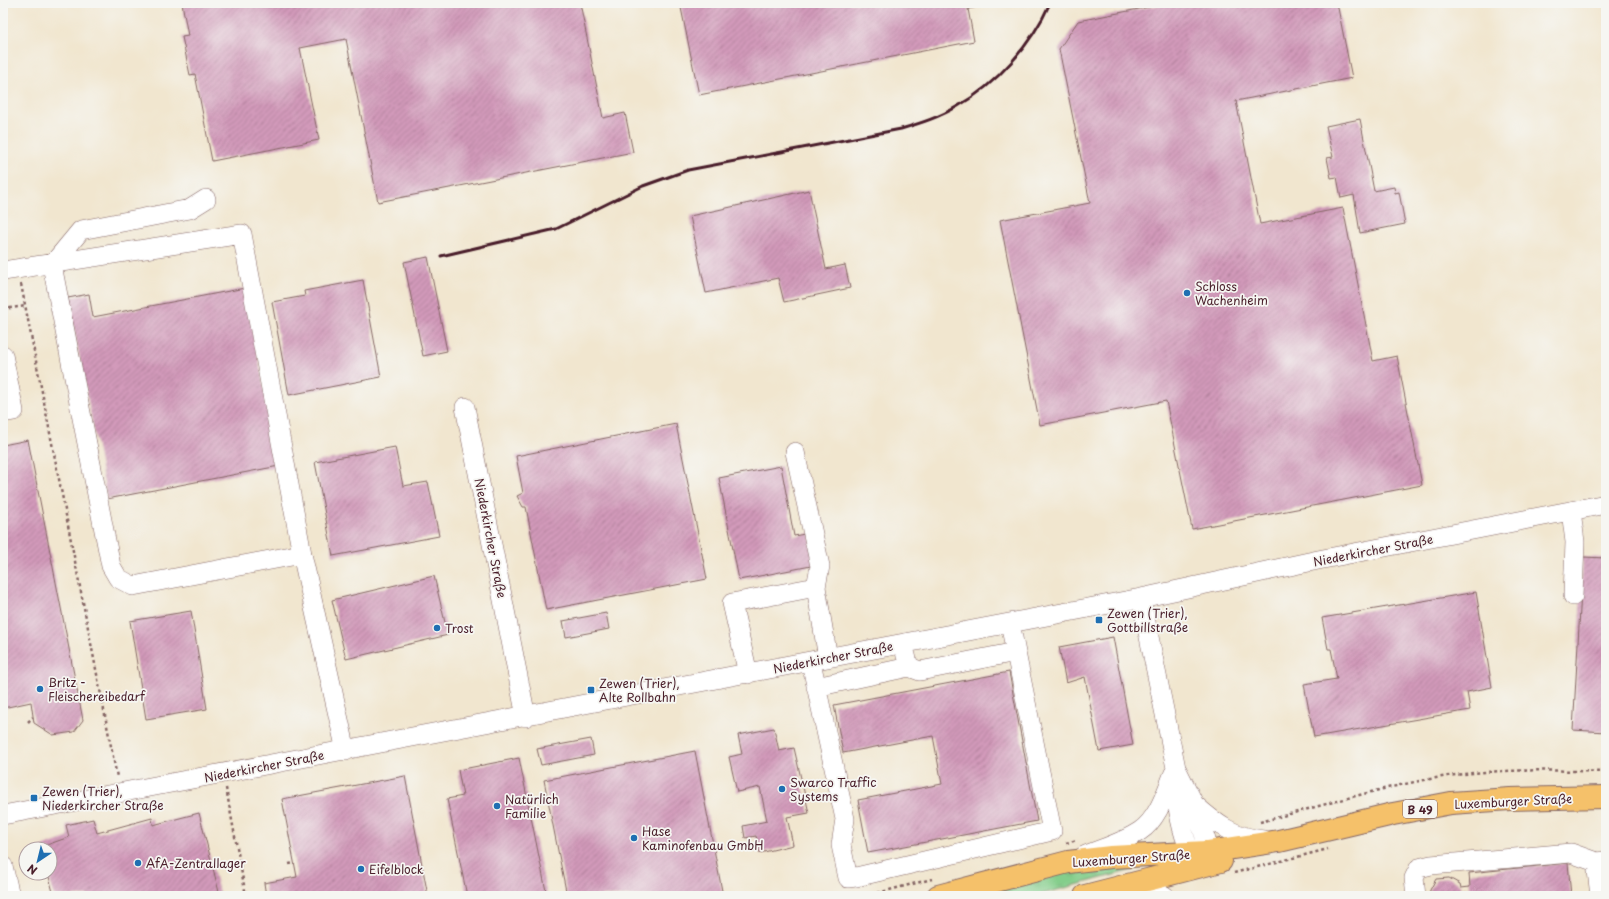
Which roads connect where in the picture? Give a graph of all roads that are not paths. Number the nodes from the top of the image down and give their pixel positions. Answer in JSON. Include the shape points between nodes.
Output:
{"nodes":[{"id":1,"x":206,"y":199,"type":"dead end"},
{"id":2,"x":52,"y":265,"type":"junction"},
{"id":3,"x":11,"y":270,"type":"edge"},
{"id":4,"x":3,"y":355,"type":"edge"},
{"id":5,"x":465,"y":406,"type":"dead end"},
{"id":6,"x":3,"y":414,"type":"edge"},
{"id":7,"x":795,"y":452,"type":"dead end"},
{"id":8,"x":1606,"y":504,"type":"edge"},
{"id":9,"x":1571,"y":511,"type":"junction"},
{"id":10,"x":302,"y":554,"type":"junction"},
{"id":11,"x":816,"y":588,"type":"junction"},
{"id":12,"x":1573,"y":596,"type":"dead end"},
{"id":13,"x":1141,"y":598,"type":"junction"},
{"id":14,"x":1010,"y":623,"type":"junction"},
{"id":15,"x":903,"y":644,"type":"junction"},
{"id":16,"x":1016,"y":652,"type":"junction"},
{"id":17,"x":819,"y":660,"type":"junction"},
{"id":18,"x":908,"y":667,"type":"junction"},
{"id":19,"x":748,"y":674,"type":"junction"},
{"id":20,"x":816,"y":687,"type":"junction"},
{"id":21,"x":526,"y":717,"type":"junction"},
{"id":22,"x":346,"y":751,"type":"junction"},
{"id":23,"x":1176,"y":768,"type":"junction"},
{"id":24,"x":1606,"y":797,"type":"edge"},
{"id":25,"x":1194,"y":804,"type":"junction"},
{"id":26,"x":3,"y":815,"type":"edge"},
{"id":27,"x":1279,"y":841,"type":"junction"},
{"id":28,"x":1200,"y":857,"type":"junction"},
{"id":29,"x":1068,"y":862,"type":"junction"},
{"id":30,"x":1601,"y":862,"type":"edge"},
{"id":31,"x":3,"y":866,"type":"edge"},
{"id":32,"x":1128,"y":886,"type":"junction"},
{"id":33,"x":10,"y":896,"type":"edge"},
{"id":34,"x":938,"y":896,"type":"edge"},
{"id":35,"x":1085,"y":896,"type":"edge"},
{"id":36,"x":1165,"y":896,"type":"edge"},
{"id":37,"x":1416,"y":896,"type":"edge"},
{"id":38,"x":1600,"y":896,"type":"edge"}],
"edges":[{"from":1,"to":2,"type":"street","via":[[190,209],[81,230]]},
{"from":2,"to":3,"type":"street"},
{"from":2,"to":10,"type":"street","via":[[111,566],[118,578],[133,586]]},
{"from":2,"to":10,"type":"street","via":[[242,234]]},
{"from":4,"to":6,"type":"street","via":[[14,411]]},
{"from":5,"to":21,"type":"street","name":"Niederkircher Straße"},
{"from":7,"to":11,"type":"street","via":[[820,566]]},
{"from":8,"to":9,"type":"street","name":"Niederkircher Straße"},
{"from":9,"to":12,"type":"street","via":[[1575,547]]},
{"from":9,"to":13,"type":"street","name":"Niederkircher Straße","via":[[1318,560]]},
{"from":10,"to":22,"type":"street"},
{"from":11,"to":17,"type":"street"},
{"from":11,"to":19,"type":"street","via":[[732,603]]},
{"from":13,"to":14,"type":"street","name":"Niederkircher Straße"},
{"from":13,"to":23,"type":"street"},
{"from":14,"to":15,"type":"street","name":"Niederkircher Straße"},
{"from":14,"to":16,"type":"street"},
{"from":15,"to":17,"type":"street","name":"Niederkircher Straße"},
{"from":15,"to":18,"type":"street"},
{"from":16,"to":18,"type":"street","via":[[924,671]]},
{"from":16,"to":20,"type":"street","via":[[1052,831],[856,877],[848,878],[844,865],[841,845],[845,819]]},
{"from":17,"to":19,"type":"street","name":"Niederkircher Straße"},
{"from":17,"to":20,"type":"street"},
{"from":18,"to":20,"type":"street"},
{"from":19,"to":21,"type":"street","name":"Niederkircher Straße"},
{"from":21,"to":22,"type":"street","name":"Niederkircher Straße"},
{"from":22,"to":26,"type":"street","name":"Niederkircher Straße"},
{"from":23,"to":25,"type":"street"},
{"from":23,"to":28,"type":"street","via":[[1176,788],[1184,831]]},
{"from":23,"to":29,"type":"street","via":[[1158,809],[1141,831]]},
{"from":24,"to":27,"type":"main road","name":"Luxemburger Straße","number":"B 49","via":[[1451,803]]},
{"from":25,"to":27,"type":"street","via":[[1235,835]]},
{"from":25,"to":28,"type":"street","via":[[1206,837]]},
{"from":27,"to":28,"type":"main road","name":"Luxemburger Straße","number":"B 49"},
{"from":28,"to":29,"type":"main road","name":"Luxemburger Straße","number":"B 49","via":[[1111,857]]},
{"from":28,"to":32,"type":"main road","name":"Luxemburger Straße","number":"B 49"},
{"from":29,"to":34,"type":"main road","name":"Luxemburger Straße","number":"B 49"},
{"from":30,"to":37,"type":"street","via":[[1571,854],[1431,865],[1419,868],[1414,878]]},
{"from":30,"to":38,"type":"street"},
{"from":31,"to":33,"type":"street"},
{"from":32,"to":35,"type":"main road","name":"Luxemburger Straße","number":"B 49"},
{"from":32,"to":36,"type":"street","via":[[1153,890]]}]}
